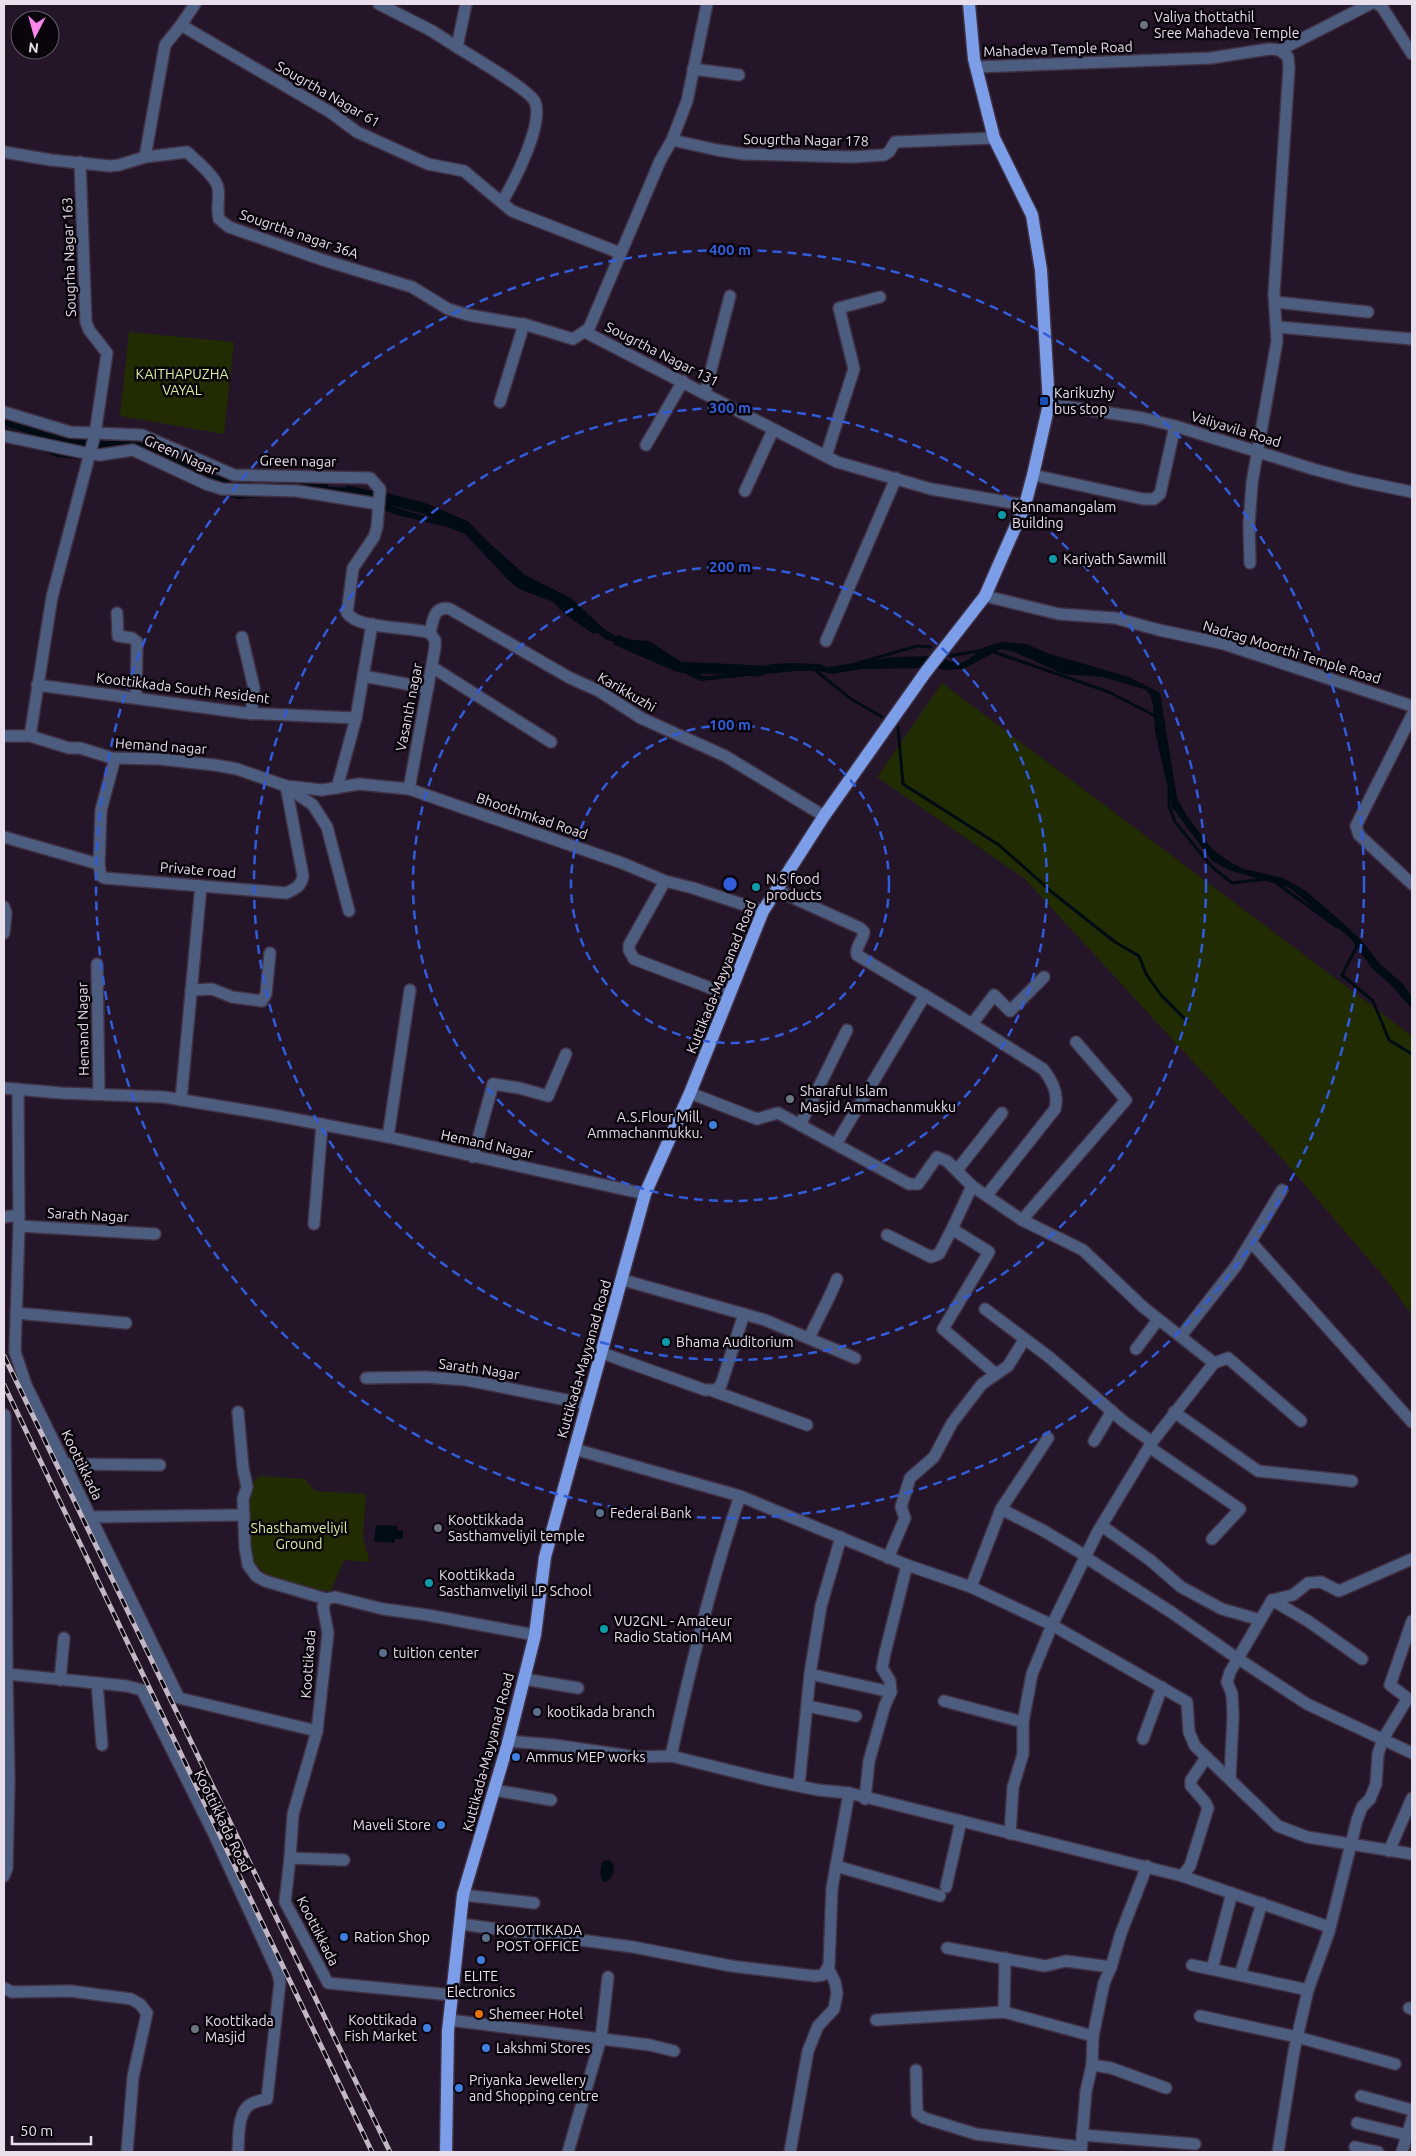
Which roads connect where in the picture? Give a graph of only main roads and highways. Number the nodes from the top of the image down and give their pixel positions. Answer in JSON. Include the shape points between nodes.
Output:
{"nodes":[{"id":1,"x":969,"y":4,"type":"edge"},
{"id":2,"x":446,"y":2152,"type":"edge"}],
"edges":[{"from":1,"to":2,"type":"main road","name":"Kuttikada-Mayyanad Road","via":[[976,67],[994,138],[1032,214],[1041,270],[1049,404],[1033,475],[1025,505],[985,596],[925,673],[824,816],[763,911],[646,1194],[545,1557],[535,1635],[463,1895],[449,2020]]}]}
